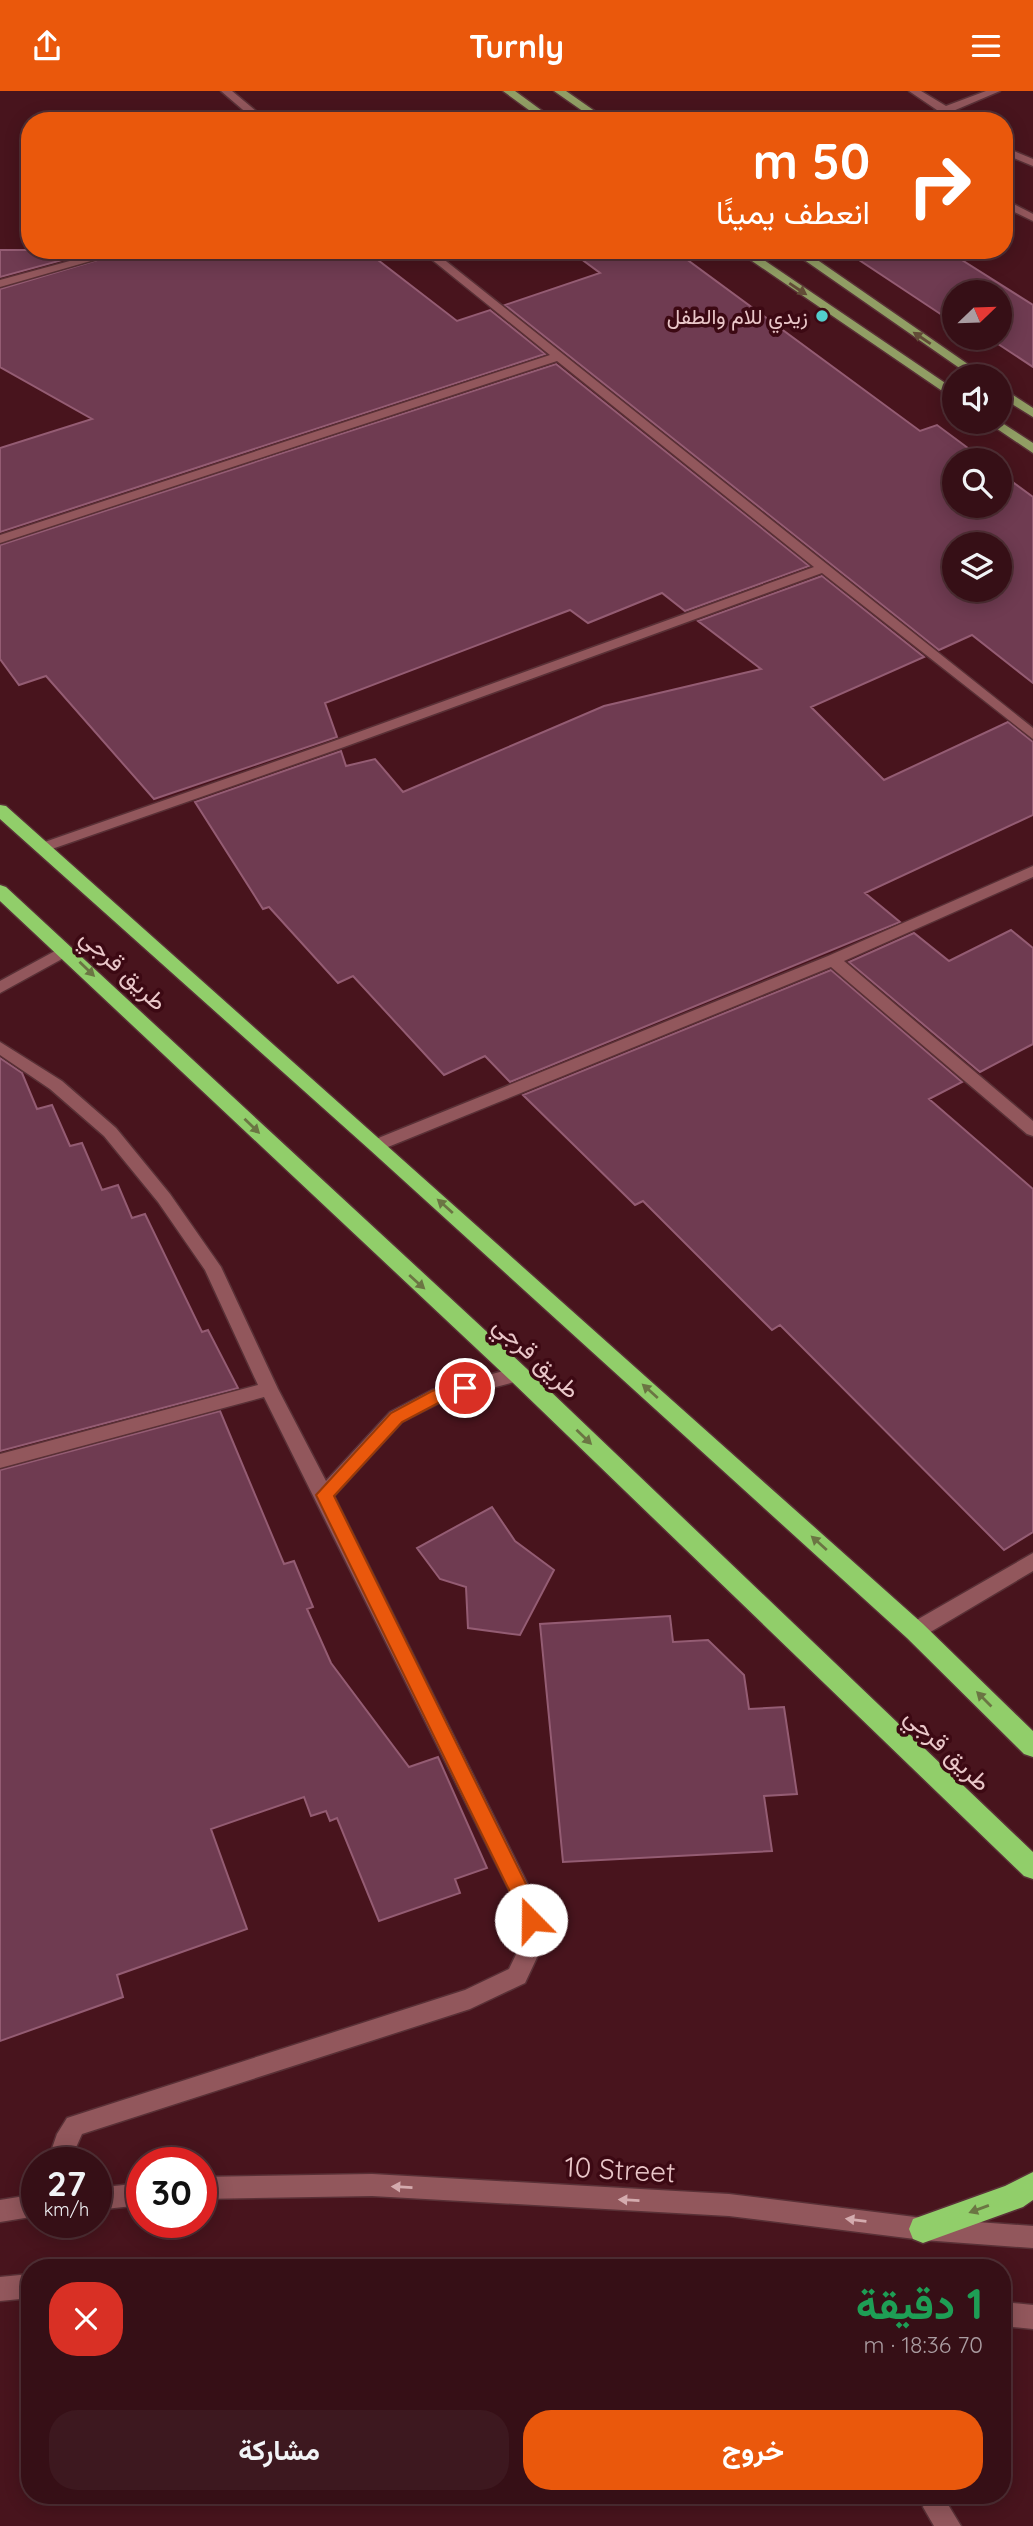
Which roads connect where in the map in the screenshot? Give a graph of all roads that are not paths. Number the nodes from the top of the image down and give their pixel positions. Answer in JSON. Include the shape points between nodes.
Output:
{"nodes":[{"id":1,"x":226,"y":91,"type":"edge"},
{"id":2,"x":508,"y":91,"type":"edge"},
{"id":3,"x":559,"y":91,"type":"edge"},
{"id":4,"x":914,"y":91,"type":"edge"},
{"id":5,"x":995,"y":91,"type":"edge"},
{"id":6,"x":947,"y":110,"type":"junction"},
{"id":7,"x":252,"y":112,"type":"edge"},
{"id":8,"x":538,"y":112,"type":"edge"},
{"id":9,"x":587,"y":112,"type":"edge"},
{"id":10,"x":941,"y":112,"type":"edge"},
{"id":11,"x":950,"y":112,"type":"edge"},
{"id":12,"x":1013,"y":154,"type":"edge"},
{"id":13,"x":1033,"y":163,"type":"edge"},
{"id":14,"x":1013,"y":207,"type":"edge"},
{"id":15,"x":1033,"y":218,"type":"edge"},
{"id":16,"x":91,"y":259,"type":"edge"},
{"id":17,"x":436,"y":259,"type":"edge"},
{"id":18,"x":754,"y":259,"type":"edge"},
{"id":19,"x":807,"y":259,"type":"edge"},
{"id":20,"x":0,"y":284,"type":"edge"},
{"id":21,"x":560,"y":356,"type":"junction"},
{"id":22,"x":961,"y":364,"type":"edge"},
{"id":23,"x":942,"y":387,"type":"edge"},
{"id":24,"x":1012,"y":399,"type":"edge"},
{"id":25,"x":1033,"y":413,"type":"edge"},
{"id":26,"x":1011,"y":434,"type":"edge"},
{"id":27,"x":1033,"y":449,"type":"edge"},
{"id":28,"x":0,"y":538,"type":"edge"},
{"id":29,"x":824,"y":568,"type":"junction"},
{"id":30,"x":1033,"y":735,"type":"edge"},
{"id":31,"x":0,"y":810,"type":"edge"},
{"id":32,"x":44,"y":847,"type":"junction"},
{"id":33,"x":1033,"y":871,"type":"edge"},
{"id":34,"x":0,"y":891,"type":"edge"},
{"id":35,"x":66,"y":950,"type":"junction"},
{"id":36,"x":833,"y":960,"type":"junction"},
{"id":37,"x":0,"y":988,"type":"edge"},
{"id":38,"x":0,"y":1047,"type":"edge"},
{"id":39,"x":1033,"y":1130,"type":"edge"},
{"id":40,"x":377,"y":1145,"type":"junction"},
{"id":41,"x":518,"y":1374,"type":"junction"},
{"id":42,"x":269,"y":1389,"type":"junction"},
{"id":43,"x":0,"y":1461,"type":"edge"},
{"id":44,"x":324,"y":1495,"type":"junction"},
{"id":45,"x":1033,"y":1561,"type":"edge"},
{"id":46,"x":915,"y":1631,"type":"junction"},
{"id":47,"x":1033,"y":1747,"type":"edge"},
{"id":48,"x":1025,"y":1860,"type":"edge"},
{"id":49,"x":1033,"y":1886,"type":"edge"},
{"id":50,"x":63,"y":2147,"type":"edge"},
{"id":51,"x":1033,"y":2185,"type":"edge"},
{"id":52,"x":217,"y":2188,"type":"edge"},
{"id":53,"x":21,"y":2208,"type":"edge"},
{"id":54,"x":0,"y":2211,"type":"edge"},
{"id":55,"x":923,"y":2228,"type":"junction"},
{"id":56,"x":1033,"y":2237,"type":"edge"},
{"id":57,"x":21,"y":2287,"type":"edge"},
{"id":58,"x":0,"y":2289,"type":"edge"},
{"id":59,"x":1011,"y":2315,"type":"edge"},
{"id":60,"x":1033,"y":2317,"type":"edge"}],
"edges":[{"from":1,"to":7,"type":"street"},
{"from":2,"to":8,"type":"main road"},
{"from":3,"to":9,"type":"main road"},
{"from":4,"to":6,"type":"street"},
{"from":5,"to":6,"type":"street"},
{"from":6,"to":10,"type":"street"},
{"from":6,"to":11,"type":"street"},
{"from":12,"to":13,"type":"street"},
{"from":14,"to":15,"type":"street"},
{"from":16,"to":20,"type":"street"},
{"from":17,"to":21,"type":"street"},
{"from":18,"to":23,"type":"main road","one_way":true},
{"from":22,"to":19,"type":"main road","one_way":true},
{"from":21,"to":28,"type":"street"},
{"from":21,"to":29,"type":"street"},
{"from":24,"to":25,"type":"main road"},
{"from":26,"to":27,"type":"main road"},
{"from":29,"to":30,"type":"street"},
{"from":29,"to":32,"type":"street"},
{"from":31,"to":32,"type":"highway","name":"طريق قرجي"},
{"from":32,"to":40,"type":"highway","name":"طريق قرجي"},
{"from":33,"to":36,"type":"street"},
{"from":34,"to":35,"type":"highway","name":"طريق قرجي"},
{"from":35,"to":37,"type":"street"},
{"from":35,"to":41,"type":"highway","name":"طريق قرجي","one_way":true},
{"from":36,"to":39,"type":"street"},
{"from":36,"to":40,"type":"street"},
{"from":38,"to":42,"type":"street","via":[[56,1085],[110,1132],[164,1198],[212,1267]]},
{"from":46,"to":40,"type":"highway","name":"طريق قرجي","one_way":true},
{"from":41,"to":44,"type":"street","via":[[438,1395],[396,1417]]},
{"from":41,"to":48,"type":"highway","name":"طريق قرجي","one_way":true},
{"from":42,"to":43,"type":"street"},
{"from":42,"to":44,"type":"street"},
{"from":44,"to":50,"type":"street","via":[[527,1905],[536,1936],[517,1976],[470,1999],[75,2126]]},
{"from":45,"to":46,"type":"street"},
{"from":47,"to":46,"type":"highway","name":"طريق قرجي","one_way":true},
{"from":48,"to":49,"type":"highway"},
{"from":51,"to":55,"type":"highway","one_way":true,"via":[[1013,2197]]},
{"from":55,"to":52,"type":"street","name":"10 Street","one_way":true,"via":[[729,2205],[386,2186]]},
{"from":53,"to":54,"type":"street"},
{"from":55,"to":56,"type":"street","name":"10 Street"},
{"from":57,"to":58,"type":"street"},
{"from":59,"to":60,"type":"street"}]}
